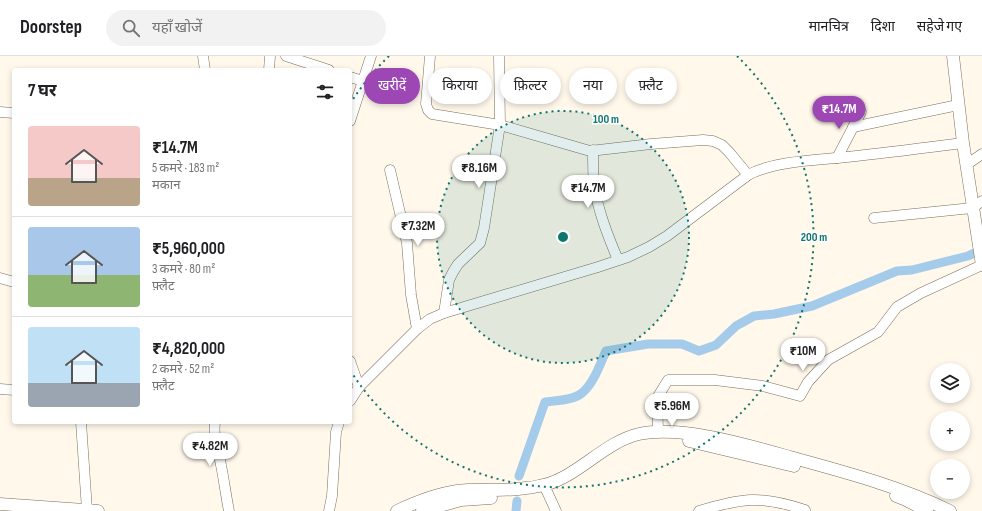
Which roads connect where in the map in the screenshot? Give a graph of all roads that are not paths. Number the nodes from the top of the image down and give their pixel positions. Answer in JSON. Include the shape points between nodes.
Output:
{"nodes":[{"id":1,"x":203,"y":56,"type":"edge"},
{"id":2,"x":270,"y":56,"type":"edge"},
{"id":3,"x":286,"y":56,"type":"edge"},
{"id":4,"x":371,"y":56,"type":"edge"},
{"id":5,"x":430,"y":56,"type":"edge"},
{"id":6,"x":499,"y":56,"type":"edge"},
{"id":7,"x":953,"y":56,"type":"edge"},
{"id":8,"x":205,"y":68,"type":"edge"},
{"id":9,"x":269,"y":68,"type":"edge"},
{"id":10,"x":323,"y":68,"type":"edge"},
{"id":11,"x":352,"y":78,"type":"edge"},
{"id":12,"x":363,"y":81,"type":"junction"},
{"id":13,"x":958,"y":105,"type":"junction"},
{"id":14,"x":0,"y":112,"type":"edge"},
{"id":15,"x":861,"y":112,"type":"dead end"},
{"id":16,"x":12,"y":113,"type":"edge"},
{"id":17,"x":352,"y":115,"type":"edge"},
{"id":18,"x":500,"y":125,"type":"junction"},
{"id":19,"x":853,"y":127,"type":"junction"},
{"id":20,"x":963,"y":143,"type":"junction"},
{"id":21,"x":594,"y":150,"type":"junction"},
{"id":22,"x":982,"y":154,"type":"edge"},
{"id":23,"x":838,"y":158,"type":"junction"},
{"id":24,"x":966,"y":165,"type":"junction"},
{"id":25,"x":390,"y":170,"type":"dead end"},
{"id":26,"x":748,"y":175,"type":"junction"},
{"id":27,"x":977,"y":204,"type":"edge"},
{"id":28,"x":874,"y":218,"type":"dead end"},
{"id":29,"x":618,"y":260,"type":"junction"},
{"id":30,"x":982,"y":265,"type":"edge"},
{"id":31,"x":0,"y":278,"type":"edge"},
{"id":32,"x":12,"y":281,"type":"edge"},
{"id":33,"x":444,"y":313,"type":"junction"},
{"id":34,"x":417,"y":329,"type":"junction"},
{"id":35,"x":352,"y":367,"type":"edge"},
{"id":36,"x":359,"y":387,"type":"junction"},
{"id":37,"x":0,"y":389,"type":"edge"},
{"id":38,"x":12,"y":390,"type":"edge"},
{"id":39,"x":352,"y":398,"type":"edge"},
{"id":40,"x":81,"y":424,"type":"edge"},
{"id":41,"x":215,"y":424,"type":"edge"},
{"id":42,"x":338,"y":424,"type":"edge"},
{"id":43,"x":658,"y":431,"type":"junction"},
{"id":44,"x":545,"y":488,"type":"junction"},
{"id":45,"x":0,"y":504,"type":"edge"},
{"id":46,"x":805,"y":510,"type":"edge"},
{"id":47,"x":93,"y":511,"type":"edge"},
{"id":48,"x":229,"y":511,"type":"edge"},
{"id":49,"x":329,"y":511,"type":"edge"},
{"id":50,"x":397,"y":511,"type":"edge"},
{"id":51,"x":422,"y":511,"type":"edge"},
{"id":52,"x":556,"y":511,"type":"edge"},
{"id":53,"x":699,"y":511,"type":"edge"},
{"id":54,"x":927,"y":511,"type":"edge"},
{"id":55,"x":950,"y":511,"type":"edge"}],
"edges":[{"from":1,"to":8,"type":"street"},
{"from":2,"to":9,"type":"street"},
{"from":3,"to":10,"type":"street"},
{"from":4,"to":12,"type":"street"},
{"from":5,"to":18,"type":"street","via":[[426,104],[432,114]]},
{"from":6,"to":18,"type":"street"},
{"from":7,"to":13,"type":"street"},
{"from":11,"to":12,"type":"street"},
{"from":12,"to":17,"type":"street"},
{"from":13,"to":19,"type":"street"},
{"from":13,"to":20,"type":"street"},
{"from":14,"to":16,"type":"street"},
{"from":15,"to":19,"type":"street"},
{"from":18,"to":21,"type":"street","via":[[578,148]]},
{"from":18,"to":33,"type":"street","via":[[481,238],[476,248],[458,264],[449,280]]},
{"from":19,"to":23,"type":"street"},
{"from":20,"to":23,"type":"street"},
{"from":20,"to":24,"type":"street"},
{"from":21,"to":26,"type":"street","via":[[713,141],[722,145]]},
{"from":21,"to":29,"type":"street","via":[[596,196],[604,226]]},
{"from":22,"to":24,"type":"street"},
{"from":23,"to":26,"type":"street","via":[[767,167]]},
{"from":24,"to":27,"type":"street"},
{"from":25,"to":34,"type":"street","via":[[406,243]]},
{"from":26,"to":29,"type":"street","via":[[667,236]]},
{"from":27,"to":28,"type":"street"},
{"from":27,"to":30,"type":"street"},
{"from":29,"to":33,"type":"street"},
{"from":30,"to":43,"type":"street","via":[[897,307],[878,332],[828,360],[808,382],[800,396],[763,386],[715,380],[668,380],[657,398]]},
{"from":31,"to":32,"type":"street"},
{"from":33,"to":34,"type":"street"},
{"from":34,"to":36,"type":"street"},
{"from":35,"to":36,"type":"street"},
{"from":36,"to":39,"type":"street"},
{"from":37,"to":38,"type":"street"},
{"from":40,"to":47,"type":"street"},
{"from":41,"to":48,"type":"street","via":[[213,435],[221,463]]},
{"from":42,"to":49,"type":"street"},
{"from":43,"to":44,"type":"street","via":[[623,440]]},
{"from":43,"to":55,"type":"street","via":[[726,440],[803,460],[887,484]]},
{"from":44,"to":50,"type":"street","via":[[457,491],[420,500]]},
{"from":44,"to":51,"type":"street","via":[[526,496],[461,500]]},
{"from":44,"to":52,"type":"street"},
{"from":44,"to":54,"type":"street","via":[[563,485],[633,443],[662,438],[807,469],[885,492]]},
{"from":45,"to":47,"type":"street"},
{"from":46,"to":53,"type":"street","via":[[784,503],[749,499]]}]}
